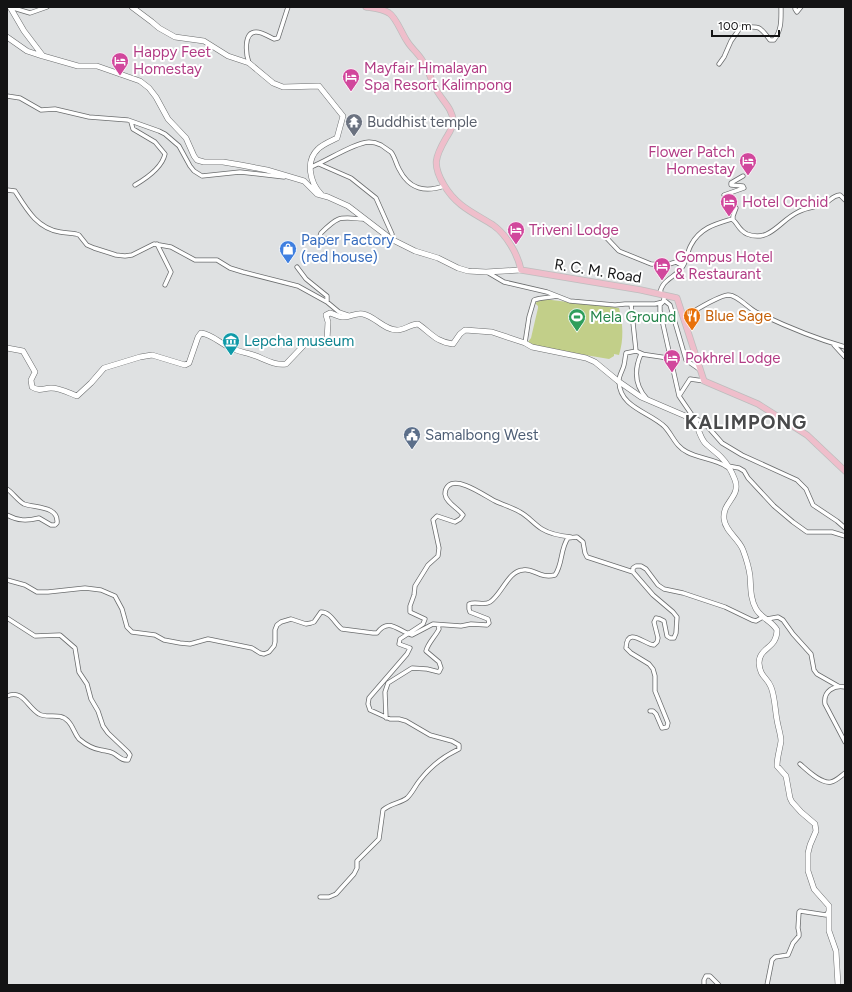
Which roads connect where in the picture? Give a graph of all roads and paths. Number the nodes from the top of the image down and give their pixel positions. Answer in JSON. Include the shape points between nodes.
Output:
{"nodes":[{"id":1,"x":10,"y":7,"type":"edge"},
{"id":2,"x":47,"y":7,"type":"edge"},
{"id":3,"x":132,"y":7,"type":"edge"},
{"id":4,"x":288,"y":7,"type":"edge"},
{"id":5,"x":366,"y":7,"type":"edge"},
{"id":6,"x":781,"y":7,"type":"edge"},
{"id":7,"x":795,"y":7,"type":"edge"},
{"id":8,"x":802,"y":7,"type":"edge"},
{"id":9,"x":7,"y":37,"type":"edge"},
{"id":10,"x":43,"y":56,"type":"junction"},
{"id":11,"x":249,"y":63,"type":"junction"},
{"id":12,"x":719,"y":64,"type":"dead end"},
{"id":13,"x":7,"y":96,"type":"edge"},
{"id":14,"x":131,"y":122,"type":"junction"},
{"id":15,"x":319,"y":164,"type":"junction"},
{"id":16,"x":311,"y":167,"type":"junction"},
{"id":17,"x":743,"y":176,"type":"dead end"},
{"id":18,"x":293,"y":177,"type":"junction"},
{"id":19,"x":135,"y":185,"type":"dead end"},
{"id":20,"x":444,"y":186,"type":"junction"},
{"id":21,"x":7,"y":190,"type":"edge"},
{"id":22,"x":324,"y":196,"type":"junction"},
{"id":23,"x":845,"y":200,"type":"edge"},
{"id":24,"x":733,"y":219,"type":"junction"},
{"id":25,"x":366,"y":220,"type":"junction"},
{"id":26,"x":601,"y":232,"type":"dead end"},
{"id":27,"x":392,"y":234,"type":"dead end"},
{"id":28,"x":332,"y":240,"type":"dead end"},
{"id":29,"x":157,"y":244,"type":"junction"},
{"id":30,"x":683,"y":266,"type":"junction"},
{"id":31,"x":296,"y":267,"type":"dead end"},
{"id":32,"x":521,"y":270,"type":"junction"},
{"id":33,"x":486,"y":272,"type":"junction"},
{"id":34,"x":165,"y":285,"type":"dead end"},
{"id":35,"x":557,"y":296,"type":"junction"},
{"id":36,"x":663,"y":298,"type":"junction"},
{"id":37,"x":327,"y":302,"type":"junction"},
{"id":38,"x":631,"y":304,"type":"junction"},
{"id":39,"x":349,"y":316,"type":"junction"},
{"id":40,"x":684,"y":317,"type":"junction"},
{"id":41,"x":525,"y":343,"type":"junction"},
{"id":42,"x":834,"y":344,"type":"junction"},
{"id":43,"x":845,"y":347,"type":"edge"},
{"id":44,"x":7,"y":348,"type":"edge"},
{"id":45,"x":636,"y":351,"type":"junction"},
{"id":46,"x":643,"y":354,"type":"junction"},
{"id":47,"x":845,"y":357,"type":"edge"},
{"id":48,"x":672,"y":358,"type":"junction"},
{"id":49,"x":700,"y":369,"type":"junction"},
{"id":50,"x":618,"y":381,"type":"junction"},
{"id":51,"x":704,"y":381,"type":"junction"},
{"id":52,"x":679,"y":396,"type":"junction"},
{"id":53,"x":649,"y":401,"type":"junction"},
{"id":54,"x":694,"y":418,"type":"junction"},
{"id":55,"x":729,"y":468,"type":"junction"},
{"id":56,"x":845,"y":471,"type":"edge"},
{"id":57,"x":7,"y":489,"type":"edge"},
{"id":58,"x":7,"y":515,"type":"edge"},
{"id":59,"x":845,"y":528,"type":"edge"},
{"id":60,"x":845,"y":536,"type":"edge"},
{"id":61,"x":572,"y":537,"type":"junction"},
{"id":62,"x":632,"y":572,"type":"junction"},
{"id":63,"x":7,"y":580,"type":"edge"},
{"id":64,"x":7,"y":618,"type":"edge"},
{"id":65,"x":765,"y":618,"type":"junction"},
{"id":66,"x":438,"y":625,"type":"junction"},
{"id":67,"x":408,"y":634,"type":"junction"},
{"id":68,"x":838,"y":686,"type":"junction"},
{"id":69,"x":845,"y":687,"type":"edge"},
{"id":70,"x":7,"y":696,"type":"edge"},
{"id":71,"x":650,"y":711,"type":"dead end"},
{"id":72,"x":386,"y":718,"type":"junction"},
{"id":73,"x":845,"y":742,"type":"edge"},
{"id":74,"x":800,"y":764,"type":"dead end"},
{"id":75,"x":845,"y":773,"type":"edge"},
{"id":76,"x":320,"y":898,"type":"dead end"},
{"id":77,"x":829,"y":911,"type":"junction"},
{"id":78,"x":704,"y":985,"type":"edge"},
{"id":79,"x":719,"y":985,"type":"edge"},
{"id":80,"x":767,"y":985,"type":"edge"},
{"id":81,"x":838,"y":985,"type":"edge"}],
"edges":[{"from":1,"to":2,"type":"street","via":[[30,13]]},
{"from":1,"to":10,"type":"street"},
{"from":3,"to":11,"type":"street","via":[[175,37],[204,41],[228,56]]},
{"from":4,"to":11,"type":"street","via":[[278,38],[274,39],[256,32],[249,35],[246,49]]},
{"from":5,"to":20,"type":"main road","via":[[384,10],[393,16],[407,42],[422,58],[435,88],[450,109],[452,126],[436,158],[436,166]]},
{"from":6,"to":12,"type":"street","via":[[781,25],[774,40],[770,40],[758,27],[740,28],[730,41]]},
{"from":7,"to":8,"type":"street","via":[[797,12]]},
{"from":9,"to":10,"type":"street","via":[[27,51]]},
{"from":10,"to":18,"type":"street","via":[[78,66],[97,66],[140,81],[149,88],[168,119],[186,138],[197,160],[229,163]]},
{"from":11,"to":16,"type":"street","via":[[273,83],[283,87],[319,86],[343,116],[337,138],[318,148],[311,159]]},
{"from":13,"to":14,"type":"street","via":[[20,98],[41,110],[55,109],[89,117]]},
{"from":14,"to":18,"type":"street","via":[[165,134],[180,146],[194,171],[202,176],[240,172]]},
{"from":14,"to":19,"type":"street","via":[[133,130],[155,142],[165,154],[164,160],[148,177]]},
{"from":15,"to":16,"type":"street"},
{"from":15,"to":20,"type":"street","via":[[363,142],[376,142],[391,153],[402,175],[413,185],[423,190],[434,190]]},
{"from":15,"to":27,"type":"street","via":[[351,178],[376,198]]},
{"from":16,"to":22,"type":"street","via":[[310,176]]},
{"from":17,"to":24,"type":"street","via":[[731,185],[744,188],[724,195],[736,208]]},
{"from":18,"to":22,"type":"street","via":[[304,181],[317,194]]},
{"from":20,"to":32,"type":"main road","via":[[462,206],[499,231],[517,256]]},
{"from":21,"to":29,"type":"street","via":[[15,192],[41,225],[58,232],[79,235],[87,245],[94,248],[125,256]]},
{"from":22,"to":25,"type":"street","via":[[348,206]]},
{"from":23,"to":24,"type":"street","via":[[840,196],[834,196],[825,204],[799,211],[766,235],[748,234],[737,226]]},
{"from":24,"to":30,"type":"street","via":[[705,229],[691,245]]},
{"from":25,"to":28,"type":"street","via":[[336,219],[320,236]]},
{"from":25,"to":33,"type":"street","via":[[391,239],[415,251],[468,271]]},
{"from":26,"to":30,"type":"street","via":[[619,251],[651,264],[666,265],[676,262]]},
{"from":29,"to":34,"type":"street","via":[[171,272]]},
{"from":29,"to":37,"type":"street","via":[[171,246],[195,260],[217,260],[230,268],[294,285]]},
{"from":30,"to":36,"type":"street","via":[[661,287]]},
{"from":31,"to":37,"type":"street","via":[[327,296]]},
{"from":32,"to":33,"type":"street"},
{"from":32,"to":36,"type":"main road","name":"R. C. M. Road"},
{"from":33,"to":35,"type":"street","via":[[504,282]]},
{"from":35,"to":38,"type":"street","via":[[570,301],[594,304]]},
{"from":35,"to":41,"type":"street","via":[[534,300],[528,317]]},
{"from":36,"to":38,"type":"street","via":[[655,304]]},
{"from":36,"to":40,"type":"main road","name":"R. C. M. Road","via":[[677,298]]},
{"from":36,"to":48,"type":"street","via":[[660,311]]},
{"from":36,"to":49,"type":"street","via":[[670,306],[686,360]]},
{"from":37,"to":39,"type":"street"},
{"from":38,"to":45,"type":"street"},
{"from":39,"to":41,"type":"street","via":[[362,313],[396,330],[418,324],[445,343],[453,344],[465,330],[492,332]]},
{"from":39,"to":44,"type":"street","via":[[341,318],[330,313],[326,315],[327,340],[322,344],[305,344],[286,364],[240,352],[201,333],[189,363],[185,365],[152,355],[104,368],[77,396],[52,388],[39,390],[32,387],[31,380],[35,372],[23,351]]},
{"from":40,"to":42,"type":"street","via":[[721,297],[735,296],[753,310],[783,326]]},
{"from":40,"to":49,"type":"main road","name":"R. C. M. Road"},
{"from":41,"to":50,"type":"street","via":[[532,347],[586,358],[595,362]]},
{"from":42,"to":43,"type":"street"},
{"from":42,"to":47,"type":"street"},
{"from":45,"to":46,"type":"street"},
{"from":45,"to":50,"type":"street","via":[[626,353]]},
{"from":46,"to":48,"type":"street"},
{"from":46,"to":53,"type":"street","via":[[638,361],[637,382]]},
{"from":48,"to":52,"type":"street"},
{"from":49,"to":51,"type":"main road","name":"R. C. M. Road"},
{"from":50,"to":53,"type":"street"},
{"from":50,"to":55,"type":"street","via":[[622,394],[631,406],[665,427],[683,450]]},
{"from":51,"to":52,"type":"street","via":[[690,379]]},
{"from":51,"to":56,"type":"main road","via":[[758,404],[807,435]]},
{"from":52,"to":54,"type":"street"},
{"from":53,"to":54,"type":"street"},
{"from":54,"to":55,"type":"street","via":[[705,443]]},
{"from":54,"to":59,"type":"street","via":[[708,427],[722,443],[797,480],[806,489],[813,505]]},
{"from":55,"to":60,"type":"street","via":[[744,471],[774,506],[807,532],[832,532]]},
{"from":55,"to":65,"type":"street","via":[[737,487],[724,511],[724,520],[742,548],[750,575],[753,604]]},
{"from":57,"to":58,"type":"street","via":[[24,504],[55,513],[58,518],[55,525],[51,525],[39,518],[22,521]]},
{"from":61,"to":62,"type":"street","via":[[577,537],[583,542],[587,557]]},
{"from":61,"to":66,"type":"street","via":[[565,542],[555,575],[547,577],[522,570],[512,575],[489,603],[469,604],[470,612],[488,619],[487,625]]},
{"from":61,"to":67,"type":"street","via":[[552,534],[508,505],[476,490],[459,484],[450,484],[445,494],[448,501],[463,515],[455,522],[437,516],[433,520],[439,548],[438,556],[421,575],[410,606],[410,612],[425,620]]},
{"from":62,"to":65,"type":"street","via":[[636,566],[641,566],[664,589],[725,607],[752,620]]},
{"from":62,"to":71,"type":"street","via":[[676,617],[674,638],[667,636],[664,621],[656,618],[654,622],[658,638],[654,645],[649,645],[635,636],[626,642],[626,648],[649,664],[653,670],[655,691],[668,723],[667,727],[662,728],[656,714]]},
{"from":63,"to":67,"type":"street","via":[[25,585],[37,592],[85,588],[101,590],[114,596],[122,609],[127,627],[132,632],[190,644],[208,639],[252,648],[260,654],[269,652],[274,646],[277,625],[291,619],[311,623],[321,612],[329,614],[342,630],[373,634],[386,625],[395,626]]},
{"from":64,"to":70,"type":"street","via":[[35,636],[60,635],[75,648],[79,672],[87,684],[103,726],[128,752],[130,758],[123,760],[112,752],[90,747],[75,734],[67,720],[57,716],[42,716],[19,695]]},
{"from":65,"to":68,"type":"street","via":[[778,617],[783,620],[811,654],[816,674]]},
{"from":65,"to":77,"type":"street","via":[[777,630],[776,640],[761,655],[759,661],[762,675],[771,686],[773,694],[781,741],[777,766],[786,776],[792,802],[815,824],[816,831],[810,844],[808,871],[814,889],[827,903]]},
{"from":66,"to":67,"type":"street","via":[[433,624],[415,634]]},
{"from":66,"to":72,"type":"street","via":[[436,636],[426,651],[439,662],[439,672],[412,668],[388,683],[385,692]]},
{"from":67,"to":72,"type":"street","via":[[400,639],[399,644],[410,648],[407,654],[369,698],[370,710]]},
{"from":68,"to":69,"type":"street"},
{"from":68,"to":73,"type":"street","via":[[829,690],[824,700]]},
{"from":72,"to":76,"type":"street","via":[[406,721],[430,736],[452,741],[459,745],[459,749],[451,752],[429,770],[406,799],[388,805],[383,810],[379,839],[357,861],[354,874],[336,894]]},
{"from":74,"to":75,"type":"street","via":[[811,775],[827,782],[836,780]]},
{"from":77,"to":80,"type":"street","via":[[826,915],[798,912],[799,936],[788,955],[772,960]]},
{"from":77,"to":81,"type":"street","via":[[829,931],[836,951]]},
{"from":78,"to":79,"type":"street","via":[[706,976],[710,976]]}]}
